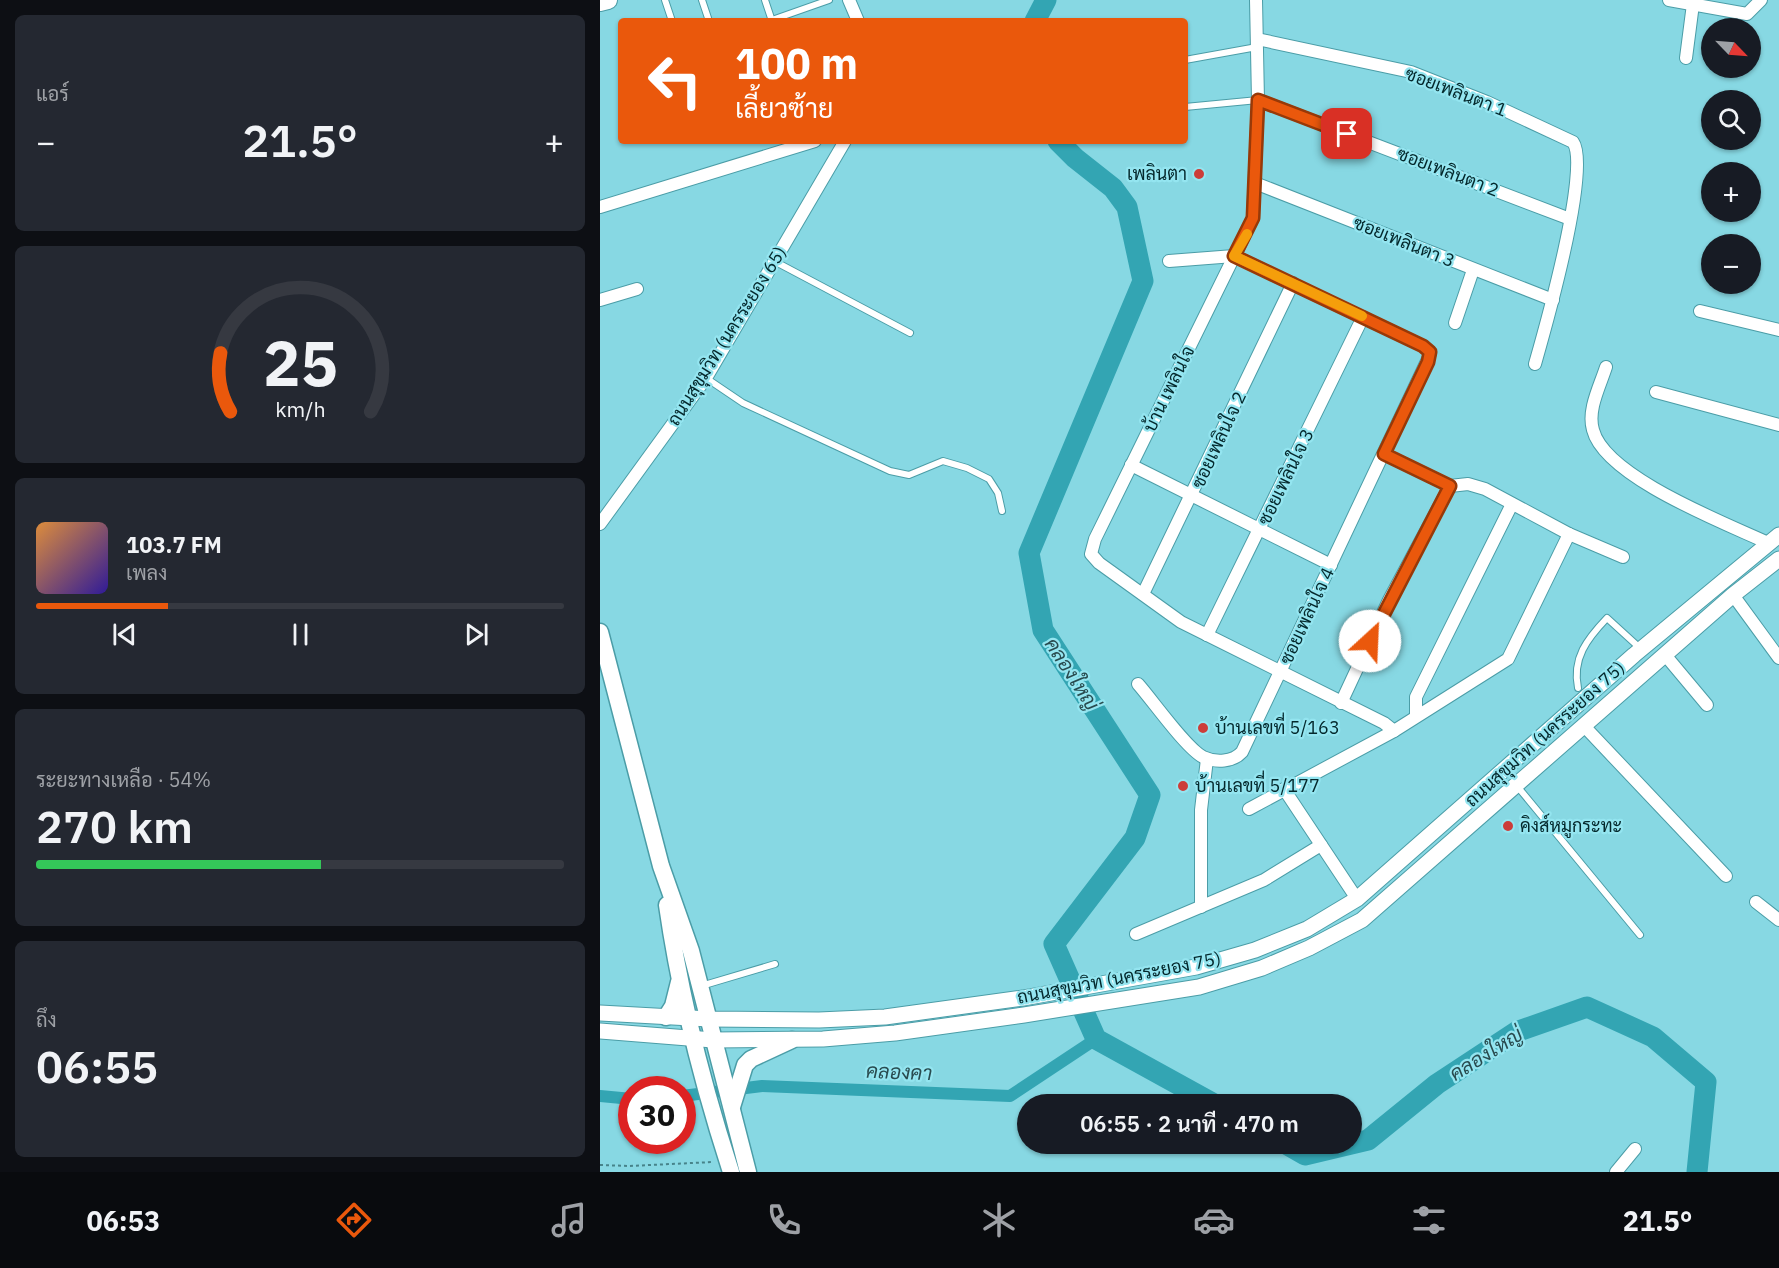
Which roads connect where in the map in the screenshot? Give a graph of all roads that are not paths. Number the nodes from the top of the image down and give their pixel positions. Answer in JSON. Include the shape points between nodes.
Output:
{"nodes":[{"id":1,"x":608,"y":0,"type":"edge"},
{"id":2,"x":666,"y":0,"type":"edge"},
{"id":3,"x":702,"y":0,"type":"edge"},
{"id":4,"x":765,"y":0,"type":"edge"},
{"id":5,"x":829,"y":0,"type":"edge"},
{"id":6,"x":849,"y":0,"type":"edge"},
{"id":7,"x":1256,"y":0,"type":"edge"},
{"id":8,"x":1669,"y":0,"type":"edge"},
{"id":9,"x":1761,"y":0,"type":"edge"},
{"id":10,"x":600,"y":2,"type":"edge"},
{"id":11,"x":1693,"y":4,"type":"junction"},
{"id":12,"x":671,"y":18,"type":"edge"},
{"id":13,"x":708,"y":18,"type":"edge"},
{"id":14,"x":771,"y":18,"type":"edge"},
{"id":15,"x":778,"y":18,"type":"edge"},
{"id":16,"x":857,"y":18,"type":"edge"},
{"id":17,"x":1257,"y":43,"type":"junction"},
{"id":18,"x":1686,"y":58,"type":"dead end"},
{"id":19,"x":1188,"y":59,"type":"edge"},
{"id":20,"x":1258,"y":100,"type":"junction"},
{"id":21,"x":1188,"y":107,"type":"edge"},
{"id":22,"x":805,"y":144,"type":"edge"},
{"id":23,"x":843,"y":144,"type":"edge"},
{"id":24,"x":1255,"y":183,"type":"junction"},
{"id":25,"x":600,"y":207,"type":"edge"},
{"id":26,"x":1570,"y":219,"type":"junction"},
{"id":27,"x":1234,"y":256,"type":"junction"},
{"id":28,"x":774,"y":261,"type":"junction"},
{"id":29,"x":1169,"y":261,"type":"dead end"},
{"id":30,"x":1473,"y":270,"type":"junction"},
{"id":31,"x":1293,"y":283,"type":"junction"},
{"id":32,"x":637,"y":289,"type":"dead end"},
{"id":33,"x":600,"y":300,"type":"edge"},
{"id":34,"x":1553,"y":300,"type":"junction"},
{"id":35,"x":1700,"y":311,"type":"dead end"},
{"id":36,"x":1363,"y":317,"type":"junction"},
{"id":37,"x":1455,"y":323,"type":"dead end"},
{"id":38,"x":1779,"y":330,"type":"edge"},
{"id":39,"x":910,"y":333,"type":"dead end"},
{"id":40,"x":1535,"y":364,"type":"dead end"},
{"id":41,"x":1606,"y":367,"type":"dead end"},
{"id":42,"x":706,"y":378,"type":"junction"},
{"id":43,"x":1656,"y":392,"type":"dead end"},
{"id":44,"x":1779,"y":425,"type":"edge"},
{"id":45,"x":1384,"y":454,"type":"junction"},
{"id":46,"x":1131,"y":465,"type":"junction"},
{"id":47,"x":1450,"y":486,"type":"junction"},
{"id":48,"x":1192,"y":496,"type":"junction"},
{"id":49,"x":1512,"y":504,"type":"junction"},
{"id":50,"x":1002,"y":511,"type":"dead end"},
{"id":51,"x":600,"y":524,"type":"edge"},
{"id":52,"x":1261,"y":529,"type":"junction"},
{"id":53,"x":1569,"y":534,"type":"junction"},
{"id":54,"x":1776,"y":536,"type":"edge"},
{"id":55,"x":1623,"y":557,"type":"dead end"},
{"id":56,"x":1779,"y":559,"type":"edge"},
{"id":57,"x":1331,"y":565,"type":"junction"},
{"id":58,"x":1143,"y":594,"type":"junction"},
{"id":59,"x":1733,"y":595,"type":"junction"},
{"id":60,"x":600,"y":632,"type":"edge"},
{"id":61,"x":1207,"y":635,"type":"junction"},
{"id":62,"x":1641,"y":649,"type":"junction"},
{"id":63,"x":1666,"y":656,"type":"junction"},
{"id":64,"x":1779,"y":658,"type":"edge"},
{"id":65,"x":1280,"y":672,"type":"junction"},
{"id":66,"x":1138,"y":684,"type":"dead end"},
{"id":67,"x":1578,"y":688,"type":"dead end"},
{"id":68,"x":1341,"y":703,"type":"junction"},
{"id":69,"x":1707,"y":705,"type":"dead end"},
{"id":70,"x":1416,"y":716,"type":"junction"},
{"id":71,"x":1584,"y":726,"type":"junction"},
{"id":72,"x":1394,"y":731,"type":"junction"},
{"id":73,"x":1207,"y":759,"type":"junction"},
{"id":74,"x":1516,"y":759,"type":"junction"},
{"id":75,"x":1529,"y":774,"type":"junction"},
{"id":76,"x":1516,"y":786,"type":"junction"},
{"id":77,"x":1284,"y":789,"type":"junction"},
{"id":78,"x":1249,"y":809,"type":"dead end"},
{"id":79,"x":1321,"y":845,"type":"junction"},
{"id":80,"x":661,"y":866,"type":"junction"},
{"id":81,"x":1726,"y":876,"type":"dead end"},
{"id":82,"x":1358,"y":899,"type":"junction"},
{"id":83,"x":1756,"y":902,"type":"dead end"},
{"id":84,"x":1201,"y":907,"type":"junction"},
{"id":85,"x":1779,"y":920,"type":"edge"},
{"id":86,"x":1136,"y":934,"type":"dead end"},
{"id":87,"x":1640,"y":934,"type":"dead end"},
{"id":88,"x":775,"y":964,"type":"dead end"},
{"id":89,"x":680,"y":978,"type":"junction"},
{"id":90,"x":700,"y":986,"type":"junction"},
{"id":91,"x":600,"y":1012,"type":"edge"},
{"id":92,"x":666,"y":1017,"type":"junction"},
{"id":93,"x":690,"y":1018,"type":"junction"},
{"id":94,"x":709,"y":1019,"type":"junction"},
{"id":95,"x":600,"y":1031,"type":"edge"},
{"id":96,"x":694,"y":1039,"type":"junction"},
{"id":97,"x":713,"y":1040,"type":"junction"},
{"id":98,"x":792,"y":1040,"type":"junction"},
{"id":99,"x":732,"y":1107,"type":"junction"},
{"id":100,"x":1635,"y":1149,"type":"dead end"},
{"id":101,"x":729,"y":1167,"type":"edge"},
{"id":102,"x":748,"y":1172,"type":"edge"},
{"id":103,"x":1616,"y":1172,"type":"edge"}],
"edges":[{"from":1,"to":10,"type":"main road"},
{"from":2,"to":12,"type":"lane"},
{"from":3,"to":13,"type":"lane"},
{"from":4,"to":14,"type":"lane"},
{"from":5,"to":15,"type":"lane"},
{"from":6,"to":16,"type":"street"},
{"from":7,"to":17,"type":"street","name":"บ้าน เพลินใจ"},
{"from":8,"to":11,"type":"street"},
{"from":9,"to":11,"type":"street","via":[[1747,14]]},
{"from":11,"to":18,"type":"street"},
{"from":17,"to":19,"type":"lane"},
{"from":17,"to":20,"type":"street","name":"บ้าน เพลินใจ"},
{"from":17,"to":26,"type":"street","name":"ซอยเพลินตา 1","via":[[1411,72],[1569,140],[1576,147]]},
{"from":20,"to":21,"type":"lane"},
{"from":20,"to":24,"type":"street","name":"บ้าน เพลินใจ"},
{"from":20,"to":26,"type":"street","name":"ซอยเพลินตา 2"},
{"from":22,"to":25,"type":"street"},
{"from":23,"to":28,"type":"street","name":"ถนนสุขุมวิท (นครระยอง 65)"},
{"from":24,"to":27,"type":"street","name":"บ้าน เพลินใจ","via":[[1250,226]]},
{"from":24,"to":30,"type":"street","name":"ซอยเพลินตา 3"},
{"from":26,"to":34,"type":"street"},
{"from":27,"to":29,"type":"street"},
{"from":27,"to":31,"type":"street"},
{"from":27,"to":46,"type":"street","name":"บ้าน เพลินใจ"},
{"from":28,"to":39,"type":"lane"},
{"from":28,"to":42,"type":"street","name":"ถนนสุขุมวิท (นครระยอง 65)"},
{"from":30,"to":34,"type":"street","name":"ซอยเพลินตา 3"},
{"from":30,"to":37,"type":"street"},
{"from":31,"to":36,"type":"street"},
{"from":31,"to":48,"type":"street","name":"ซอยเพลินใจ 2"},
{"from":32,"to":33,"type":"street"},
{"from":34,"to":40,"type":"street"},
{"from":35,"to":38,"type":"street"},
{"from":36,"to":45,"type":"street","name":"ซอยเพลินใจ 4","via":[[1430,352]]},
{"from":36,"to":52,"type":"street","name":"ซอยเพลินใจ 3"},
{"from":41,"to":54,"type":"street","via":[[1591,420],[1595,437],[1604,450],[1655,488]]},
{"from":42,"to":50,"type":"lane","via":[[743,403],[890,471],[909,475],[944,460],[967,468],[989,479],[998,493]]},
{"from":42,"to":51,"type":"street","name":"ถนนสุขุมวิท (นครระยอง 65)"},
{"from":43,"to":44,"type":"street"},
{"from":45,"to":47,"type":"street"},
{"from":45,"to":57,"type":"street","name":"ซอยเพลินใจ 4"},
{"from":46,"to":48,"type":"street"},
{"from":46,"to":58,"type":"street","name":"บ้าน เพลินใจ","via":[[1091,554]]},
{"from":47,"to":49,"type":"street","via":[[1475,485]]},
{"from":47,"to":68,"type":"street","via":[[1389,600]]},
{"from":48,"to":52,"type":"street"},
{"from":48,"to":58,"type":"street","name":"ซอยเพลินใจ 2"},
{"from":49,"to":53,"type":"street"},
{"from":49,"to":70,"type":"street","via":[[1416,697]]},
{"from":52,"to":57,"type":"street"},
{"from":52,"to":61,"type":"street","name":"ซอยเพลินใจ 3"},
{"from":53,"to":55,"type":"street"},
{"from":53,"to":70,"type":"street","via":[[1508,659]]},
{"from":54,"to":62,"type":"street","name":"ถนนสุขุมวิท (นครระยอง 75)"},
{"from":56,"to":59,"type":"street","name":"ถนนสุขุมวิท (นครระยอง 75)"},
{"from":57,"to":65,"type":"street","name":"ซอยเพลินใจ 4"},
{"from":58,"to":61,"type":"street","via":[[1181,622]]},
{"from":59,"to":63,"type":"street","name":"ถนนสุขุมวิท (นครระยอง 75)"},
{"from":59,"to":64,"type":"street"},
{"from":60,"to":80,"type":"main road"},
{"from":61,"to":65,"type":"street"},
{"from":62,"to":67,"type":"lane","via":[[1607,618],[1586,641],[1578,659]]},
{"from":62,"to":74,"type":"street","name":"ถนนสุขุมวิท (นครระยอง 75)"},
{"from":63,"to":69,"type":"street"},
{"from":63,"to":71,"type":"street","name":"ถนนสุขุมวิท (นครระยอง 75)"},
{"from":65,"to":68,"type":"street"},
{"from":65,"to":73,"type":"street","name":"ซอยเพลินใจ 4","via":[[1242,752],[1233,760]]},
{"from":66,"to":73,"type":"street","via":[[1196,752]]},
{"from":68,"to":72,"type":"street"},
{"from":70,"to":72,"type":"street"},
{"from":71,"to":75,"type":"street","name":"ถนนสุขุมวิท (นครระยอง 75)"},
{"from":71,"to":81,"type":"street"},
{"from":72,"to":77,"type":"street"},
{"from":73,"to":84,"type":"street","via":[[1201,810]]},
{"from":74,"to":75,"type":"street"},
{"from":74,"to":82,"type":"street","name":"ถนนสุขุมวิท (นครระยอง 75)"},
{"from":75,"to":76,"type":"street","name":"ถนนสุขุมวิท (นครระยอง 75)"},
{"from":76,"to":87,"type":"lane"},
{"from":76,"to":98,"type":"street","name":"ถนนสุขุมวิท (นครระยอง 75)","via":[[1362,920],[1271,964],[1199,987],[1024,1015],[895,1033]]},
{"from":77,"to":78,"type":"street"},
{"from":77,"to":79,"type":"street"},
{"from":79,"to":82,"type":"street"},
{"from":79,"to":84,"type":"street","via":[[1264,880]]},
{"from":80,"to":89,"type":"main road"},
{"from":80,"to":90,"type":"main road"},
{"from":82,"to":94,"type":"street","name":"ถนนสุขุมวิท (นครระยอง 75)","via":[[1307,929],[1255,950],[1196,967],[1023,998],[885,1017]]},
{"from":83,"to":85,"type":"street"},
{"from":84,"to":86,"type":"street"},
{"from":88,"to":90,"type":"lane"},
{"from":89,"to":92,"type":"main road"},
{"from":89,"to":93,"type":"main road"},
{"from":90,"to":94,"type":"main road"},
{"from":91,"to":92,"type":"street","name":"ถนนสุขุมวิท (นครระยอง 75)"},
{"from":92,"to":93,"type":"street","name":"ถนนสุขุมวิท (นครระยอง 75)"},
{"from":93,"to":94,"type":"street","name":"ถนนสุขุมวิท (นครระยอง 75)"},
{"from":93,"to":96,"type":"main road"},
{"from":94,"to":97,"type":"main road"},
{"from":95,"to":96,"type":"street","name":"ถนนสุขุมวิท (นครระยอง 75)"},
{"from":96,"to":97,"type":"street","name":"ถนนสุขุมวิท (นครระยอง 75)"},
{"from":96,"to":101,"type":"main road"},
{"from":97,"to":98,"type":"street","name":"ถนนสุขุมวิท (นครระยอง 75)"},
{"from":97,"to":99,"type":"main road"},
{"from":98,"to":99,"type":"main road","via":[[751,1059],[742,1073]]},
{"from":99,"to":102,"type":"main road"},
{"from":100,"to":103,"type":"street"}]}
